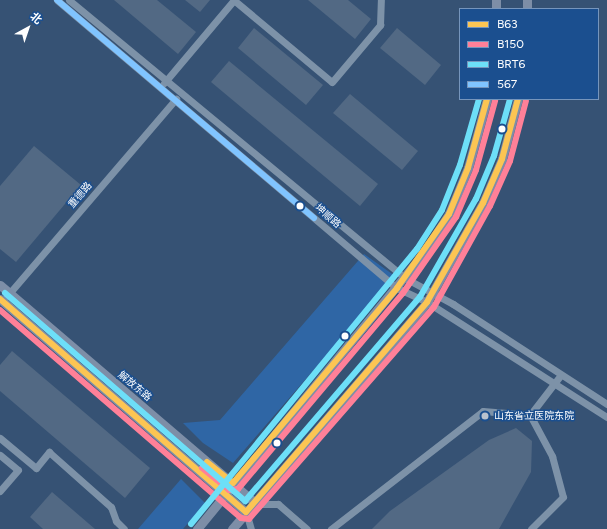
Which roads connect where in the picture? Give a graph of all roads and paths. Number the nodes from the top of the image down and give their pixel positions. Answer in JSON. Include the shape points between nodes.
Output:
{"nodes":[{"id":1,"x":56,"y":0,"type":"edge"},
{"id":2,"x":69,"y":0,"type":"edge"},
{"id":3,"x":234,"y":0,"type":"edge"},
{"id":4,"x":381,"y":0,"type":"edge"},
{"id":5,"x":166,"y":81,"type":"junction"},
{"id":6,"x":161,"y":87,"type":"junction"},
{"id":7,"x":176,"y":99,"type":"junction"},
{"id":8,"x":487,"y":100,"type":"edge"},
{"id":9,"x":518,"y":100,"type":"edge"},
{"id":10,"x":405,"y":278,"type":"junction"},
{"id":11,"x":0,"y":285,"type":"edge"},
{"id":12,"x":397,"y":288,"type":"junction"},
{"id":13,"x":433,"y":291,"type":"junction"},
{"id":14,"x":10,"y":293,"type":"junction"},
{"id":15,"x":1,"y":301,"type":"edge"},
{"id":16,"x":427,"y":302,"type":"junction"},
{"id":17,"x":560,"y":376,"type":"junction"},
{"id":18,"x":553,"y":386,"type":"junction"},
{"id":19,"x":607,"y":404,"type":"edge"},
{"id":20,"x":530,"y":415,"type":"junction"},
{"id":21,"x":607,"y":417,"type":"edge"},
{"id":22,"x":0,"y":438,"type":"edge"},
{"id":23,"x":0,"y":454,"type":"edge"},
{"id":24,"x":233,"y":483,"type":"junction"},
{"id":25,"x":0,"y":491,"type":"edge"},
{"id":26,"x":227,"y":492,"type":"junction"},
{"id":27,"x":256,"y":504,"type":"junction"},
{"id":28,"x":246,"y":512,"type":"junction"},
{"id":29,"x":124,"y":529,"type":"edge"},
{"id":30,"x":198,"y":529,"type":"edge"},
{"id":31,"x":232,"y":529,"type":"edge"},
{"id":32,"x":251,"y":529,"type":"edge"},
{"id":33,"x":307,"y":529,"type":"edge"},
{"id":34,"x":331,"y":529,"type":"edge"},
{"id":35,"x":531,"y":529,"type":"edge"}],
"edges":[{"from":1,"to":6,"type":"street","name":"坤顺路"},
{"from":2,"to":5,"type":"street","name":"坤顺路"},
{"from":3,"to":4,"type":"street","via":[[332,82],[380,24]]},
{"from":3,"to":5,"type":"street"},
{"from":5,"to":6,"type":"street"},
{"from":5,"to":10,"type":"street","name":"坤顺路"},
{"from":6,"to":7,"type":"street","name":"坤顺路"},
{"from":7,"to":12,"type":"street","name":"坤顺路"},
{"from":7,"to":14,"type":"street","name":"重德路"},
{"from":8,"to":10,"type":"main road","via":[[468,168],[449,214]]},
{"from":9,"to":13,"type":"main road","via":[[502,158],[486,196],[461,247]]},
{"from":10,"to":12,"type":"main road"},
{"from":10,"to":13,"type":"street","name":"坤顺路"},
{"from":11,"to":14,"type":"main road","name":"解放东路"},
{"from":12,"to":16,"type":"street","name":"坤顺路"},
{"from":12,"to":24,"type":"main road"},
{"from":13,"to":16,"type":"main road"},
{"from":13,"to":17,"type":"street","name":"坤顺路"},
{"from":14,"to":15,"type":"street","name":"重德路"},
{"from":14,"to":24,"type":"main road","name":"解放东路"},
{"from":15,"to":26,"type":"main road","name":"解放东路"},
{"from":16,"to":18,"type":"street","name":"坤顺路"},
{"from":16,"to":27,"type":"main road"},
{"from":17,"to":18,"type":"street"},
{"from":17,"to":19,"type":"street","name":"坤顺路"},
{"from":18,"to":20,"type":"street"},
{"from":18,"to":21,"type":"street","name":"坤顺路"},
{"from":20,"to":34,"type":"street","via":[[483,411]]},
{"from":20,"to":35,"type":"street","via":[[552,456],[563,497]]},
{"from":22,"to":29,"type":"street","via":[[36,468],[49,452],[111,507],[116,521]]},
{"from":23,"to":25,"type":"street","via":[[18,470]]},
{"from":24,"to":26,"type":"main road"},
{"from":24,"to":27,"type":"main road","name":"解放东路"},
{"from":26,"to":28,"type":"main road","name":"解放东路"},
{"from":26,"to":30,"type":"main road"},
{"from":27,"to":28,"type":"main road"},
{"from":27,"to":33,"type":"street","via":[[278,504]]},
{"from":28,"to":31,"type":"main road"},
{"from":28,"to":32,"type":"street"}]}
